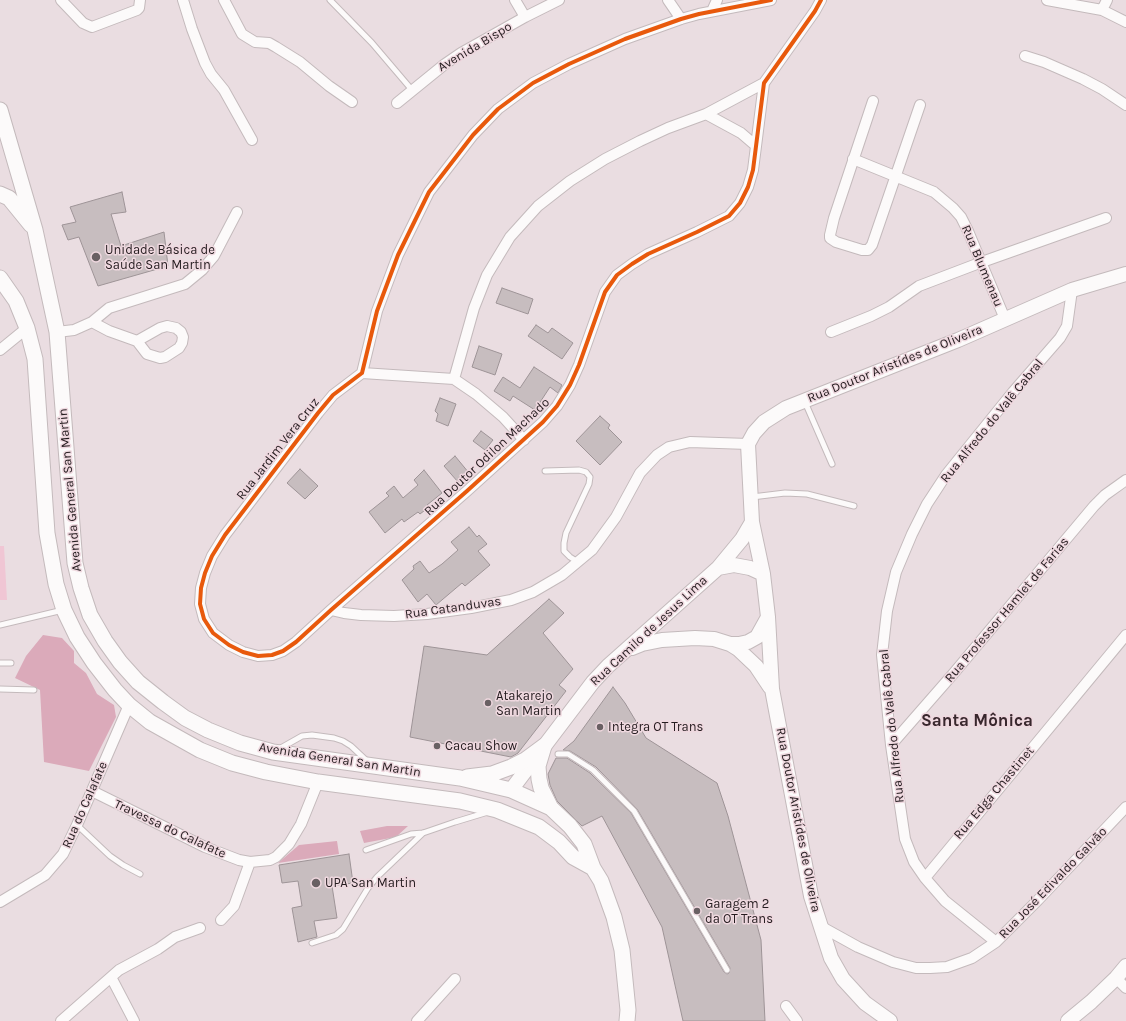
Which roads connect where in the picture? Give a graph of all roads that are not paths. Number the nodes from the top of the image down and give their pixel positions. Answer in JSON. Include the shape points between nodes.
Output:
{"nodes":[{"id":1,"x":61,"y":0,"type":"edge"},
{"id":2,"x":140,"y":0,"type":"edge"},
{"id":3,"x":183,"y":0,"type":"edge"},
{"id":4,"x":224,"y":0,"type":"edge"},
{"id":5,"x":330,"y":0,"type":"edge"},
{"id":6,"x":515,"y":0,"type":"edge"},
{"id":7,"x":559,"y":0,"type":"edge"},
{"id":8,"x":668,"y":0,"type":"edge"},
{"id":9,"x":717,"y":0,"type":"edge"},
{"id":10,"x":771,"y":0,"type":"edge"},
{"id":11,"x":821,"y":0,"type":"edge"},
{"id":12,"x":1047,"y":0,"type":"edge"},
{"id":13,"x":1107,"y":0,"type":"edge"},
{"id":14,"x":1102,"y":10,"type":"junction"},
{"id":15,"x":712,"y":11,"type":"junction"},
{"id":16,"x":524,"y":17,"type":"junction"},
{"id":17,"x":681,"y":19,"type":"junction"},
{"id":18,"x":1126,"y":22,"type":"edge"},
{"id":19,"x":1025,"y":56,"type":"dead end"},
{"id":20,"x":764,"y":82,"type":"junction"},
{"id":21,"x":412,"y":90,"type":"junction"},
{"id":22,"x":873,"y":101,"type":"dead end"},
{"id":23,"x":352,"y":102,"type":"dead end"},
{"id":24,"x":397,"y":103,"type":"dead end"},
{"id":25,"x":920,"y":105,"type":"dead end"},
{"id":26,"x":1126,"y":105,"type":"edge"},
{"id":27,"x":0,"y":110,"type":"edge"},
{"id":28,"x":706,"y":114,"type":"junction"},
{"id":29,"x":6,"y":129,"type":"junction"},
{"id":30,"x":252,"y":140,"type":"dead end"},
{"id":31,"x":755,"y":145,"type":"junction"},
{"id":32,"x":0,"y":150,"type":"edge"},
{"id":33,"x":853,"y":159,"type":"junction"},
{"id":34,"x":895,"y":176,"type":"junction"},
{"id":35,"x":0,"y":194,"type":"edge"},
{"id":36,"x":237,"y":212,"type":"dead end"},
{"id":37,"x":1106,"y":218,"type":"dead end"},
{"id":38,"x":35,"y":230,"type":"junction"},
{"id":39,"x":982,"y":262,"type":"junction"},
{"id":40,"x":1126,"y":274,"type":"edge"},
{"id":41,"x":0,"y":278,"type":"edge"},
{"id":42,"x":1072,"y":290,"type":"junction"},
{"id":43,"x":1005,"y":319,"type":"junction"},
{"id":44,"x":92,"y":322,"type":"junction"},
{"id":45,"x":26,"y":328,"type":"junction"},
{"id":46,"x":57,"y":332,"type":"junction"},
{"id":47,"x":831,"y":332,"type":"dead end"},
{"id":48,"x":136,"y":341,"type":"dead end"},
{"id":49,"x":0,"y":350,"type":"edge"},
{"id":50,"x":362,"y":373,"type":"junction"},
{"id":51,"x":454,"y":379,"type":"junction"},
{"id":52,"x":804,"y":401,"type":"junction"},
{"id":53,"x":524,"y":440,"type":"junction"},
{"id":54,"x":748,"y":444,"type":"junction"},
{"id":55,"x":832,"y":464,"type":"dead end"},
{"id":56,"x":545,"y":471,"type":"dead end"},
{"id":57,"x":1126,"y":480,"type":"edge"},
{"id":58,"x":750,"y":497,"type":"junction"},
{"id":59,"x":854,"y":506,"type":"dead end"},
{"id":60,"x":752,"y":522,"type":"junction"},
{"id":61,"x":578,"y":562,"type":"junction"},
{"id":62,"x":718,"y":568,"type":"junction"},
{"id":63,"x":762,"y":574,"type":"junction"},
{"id":64,"x":64,"y":610,"type":"junction"},
{"id":65,"x":331,"y":610,"type":"junction"},
{"id":66,"x":768,"y":617,"type":"junction"},
{"id":67,"x":0,"y":625,"type":"edge"},
{"id":68,"x":213,"y":633,"type":"joint"},
{"id":69,"x":1126,"y":635,"type":"edge"},
{"id":70,"x":730,"y":644,"type":"junction"},
{"id":71,"x":624,"y":651,"type":"junction"},
{"id":72,"x":0,"y":663,"type":"edge"},
{"id":73,"x":11,"y":663,"type":"dead end"},
{"id":74,"x":0,"y":689,"type":"edge"},
{"id":75,"x":772,"y":689,"type":"junction"},
{"id":76,"x":34,"y":690,"type":"dead end"},
{"id":77,"x":129,"y":705,"type":"junction"},
{"id":78,"x":892,"y":745,"type":"junction"},
{"id":79,"x":544,"y":746,"type":"junction"},
{"id":80,"x":273,"y":752,"type":"junction"},
{"id":81,"x":558,"y":754,"type":"dead end"},
{"id":82,"x":374,"y":767,"type":"junction"},
{"id":83,"x":460,"y":778,"type":"junction"},
{"id":84,"x":318,"y":782,"type":"junction"},
{"id":85,"x":511,"y":790,"type":"junction"},
{"id":86,"x":92,"y":791,"type":"junction"},
{"id":87,"x":460,"y":801,"type":"junction"},
{"id":88,"x":1126,"y":806,"type":"edge"},
{"id":89,"x":551,"y":808,"type":"junction"},
{"id":90,"x":497,"y":810,"type":"junction"},
{"id":91,"x":77,"y":825,"type":"junction"},
{"id":92,"x":423,"y":833,"type":"junction"},
{"id":93,"x":366,"y":850,"type":"dead end"},
{"id":94,"x":250,"y":862,"type":"junction"},
{"id":95,"x":593,"y":868,"type":"junction"},
{"id":96,"x":140,"y":874,"type":"dead end"},
{"id":97,"x":925,"y":878,"type":"junction"},
{"id":98,"x":0,"y":902,"type":"edge"},
{"id":99,"x":221,"y":920,"type":"dead end"},
{"id":100,"x":820,"y":926,"type":"junction"},
{"id":101,"x":200,"y":928,"type":"dead end"},
{"id":102,"x":996,"y":942,"type":"junction"},
{"id":103,"x":312,"y":943,"type":"dead end"},
{"id":104,"x":1126,"y":966,"type":"edge"},
{"id":105,"x":727,"y":970,"type":"dead end"},
{"id":106,"x":111,"y":977,"type":"junction"},
{"id":107,"x":1116,"y":978,"type":"junction"},
{"id":108,"x":455,"y":979,"type":"dead end"},
{"id":109,"x":1126,"y":988,"type":"edge"},
{"id":110,"x":786,"y":1006,"type":"dead end"},
{"id":111,"x":61,"y":1021,"type":"edge"},
{"id":112,"x":134,"y":1021,"type":"edge"},
{"id":113,"x":417,"y":1021,"type":"edge"},
{"id":114,"x":627,"y":1021,"type":"edge"},
{"id":115,"x":797,"y":1021,"type":"edge"},
{"id":116,"x":890,"y":1021,"type":"edge"},
{"id":117,"x":1068,"y":1021,"type":"edge"}],
"edges":[{"from":1,"to":2,"type":"street","via":[[83,24],[92,27],[137,10]]},
{"from":3,"to":30,"type":"street","via":[[205,63],[224,90]]},
{"from":4,"to":23,"type":"street","via":[[242,34],[255,42],[269,43],[276,47]]},
{"from":5,"to":21,"type":"lane","via":[[372,43]]},
{"from":6,"to":16,"type":"street"},
{"from":7,"to":16,"type":"street","name":"Avenida Bispo"},
{"from":8,"to":17,"type":"street"},
{"from":9,"to":15,"type":"street"},
{"from":10,"to":15,"type":"street"},
{"from":11,"to":20,"type":"street","name":"Rua Doutor Odilon Machado"},
{"from":12,"to":14,"type":"street"},
{"from":13,"to":14,"type":"street"},
{"from":14,"to":18,"type":"street"},
{"from":15,"to":17,"type":"street"},
{"from":16,"to":21,"type":"street","name":"Avenida Bispo","via":[[445,64]]},
{"from":17,"to":50,"type":"street","via":[[569,64],[533,83],[498,109],[473,135],[429,192],[398,255],[377,311]]},
{"from":19,"to":26,"type":"street","via":[[1083,79]]},
{"from":20,"to":28,"type":"street"},
{"from":20,"to":31,"type":"street","name":"Rua Doutor Odilon Machado"},
{"from":21,"to":24,"type":"street","name":"Avenida Bispo"},
{"from":22,"to":33,"type":"street"},
{"from":25,"to":34,"type":"street"},
{"from":27,"to":29,"type":"main road","name":"Avenida General San Martin"},
{"from":28,"to":31,"type":"street","via":[[741,133]]},
{"from":28,"to":51,"type":"street","via":[[668,128],[605,159],[570,180],[538,206],[510,237],[487,274],[474,308]]},
{"from":29,"to":32,"type":"main road"},
{"from":29,"to":38,"type":"main road","name":"Avenida General San Martin"},
{"from":31,"to":53,"type":"street","name":"Rua Doutor Odilon Machado","via":[[748,187],[740,203],[729,216],[648,254],[617,275],[605,292],[570,385],[557,406]]},
{"from":33,"to":34,"type":"street","name":"Rua Blumenau"},
{"from":33,"to":34,"type":"street","via":[[831,228],[830,238],[836,242],[862,250],[871,248]]},
{"from":34,"to":39,"type":"street","name":"Rua Blumenau","via":[[934,192],[953,208],[961,217]]},
{"from":35,"to":38,"type":"main road","via":[[9,198]]},
{"from":36,"to":44,"type":"street","via":[[214,256],[193,279],[174,288],[110,308]]},
{"from":37,"to":39,"type":"street"},
{"from":38,"to":46,"type":"main road","name":"Avenida General San Martin"},
{"from":39,"to":43,"type":"street","name":"Rua Blumenau"},
{"from":39,"to":47,"type":"street","via":[[919,286],[872,316]]},
{"from":40,"to":42,"type":"main road","name":"Rua Doutor Aristídes de Oliveira"},
{"from":41,"to":45,"type":"main road","name":"Avenida General San Martin","via":[[16,301]]},
{"from":42,"to":43,"type":"main road","name":"Rua Doutor Aristídes de Oliveira"},
{"from":42,"to":78,"type":"street","name":"Rua Alfredo do Valê Cabral","via":[[1067,326],[946,475],[927,504],[896,572],[887,611],[882,655]]},
{"from":43,"to":52,"type":"main road","name":"Rua Doutor Aristídes de Oliveira"},
{"from":44,"to":46,"type":"street","via":[[74,330]]},
{"from":44,"to":48,"type":"street"},
{"from":45,"to":49,"type":"street"},
{"from":45,"to":64,"type":"main road","name":"Avenida General San Martin","via":[[35,359],[47,533],[56,584]]},
{"from":46,"to":80,"type":"main road","name":"Avenida General San Martin","via":[[75,563],[90,615],[120,662],[138,682],[163,702],[208,730]]},
{"from":50,"to":51,"type":"street"},
{"from":50,"to":68,"type":"street","name":"Rua Jardim Vera Cruz","via":[[333,395],[318,412],[212,556],[201,588],[200,604],[204,619]]},
{"from":51,"to":53,"type":"street","via":[[503,417]]},
{"from":52,"to":54,"type":"main road","name":"Rua Doutor Aristídes de Oliveira","via":[[786,408],[764,422]]},
{"from":52,"to":55,"type":"lane"},
{"from":53,"to":65,"type":"street","name":"Rua Doutor Odilon Machado"},
{"from":54,"to":58,"type":"main road","name":"Rua Doutor Aristídes de Oliveira"},
{"from":54,"to":61,"type":"street","name":"Rua Catanduvas","via":[[690,442],[669,447],[657,455],[640,473],[616,517],[592,550]]},
{"from":56,"to":61,"type":"lane","via":[[579,470],[586,472],[590,477],[564,542],[564,551]]},
{"from":57,"to":78,"type":"street","name":"Rua Professor Hamlet de Farias","via":[[1094,506]]},
{"from":58,"to":59,"type":"lane","via":[[785,493],[807,494]]},
{"from":58,"to":60,"type":"main road","name":"Rua Doutor Aristídes de Oliveira"},
{"from":60,"to":62,"type":"main road","via":[[742,539]]},
{"from":60,"to":63,"type":"main road","name":"Rua Doutor Aristídes de Oliveira"},
{"from":61,"to":65,"type":"street","name":"Rua Catanduvas","via":[[533,592],[511,600],[471,608],[394,616],[361,615]]},
{"from":62,"to":63,"type":"main road","name":"Rua Camilo de Jesus Lima","via":[[750,568]]},
{"from":62,"to":71,"type":"main road","name":"Rua Camilo de Jesus Lima"},
{"from":63,"to":66,"type":"main road","name":"Rua Doutor Aristídes de Oliveira"},
{"from":64,"to":67,"type":"lane"},
{"from":64,"to":77,"type":"main road","name":"Avenida General San Martin","via":[[94,663]]},
{"from":65,"to":68,"type":"street","name":"Rua Doutor Odilon Machado","via":[[296,642],[272,655],[258,656],[243,652]]},
{"from":66,"to":70,"type":"main road","via":[[757,637],[748,642]]},
{"from":66,"to":75,"type":"main road","name":"Rua Doutor Aristídes de Oliveira"},
{"from":69,"to":97,"type":"street","name":"Rua Edga Chastinet"},
{"from":70,"to":71,"type":"main road","via":[[714,639],[678,638],[642,644]]},
{"from":70,"to":75,"type":"main road","name":"Rua Doutor Aristídes de Oliveira","via":[[756,666]]},
{"from":71,"to":79,"type":"main road","name":"Rua Camilo de Jesus Lima","via":[[592,682]]},
{"from":72,"to":73,"type":"lane"},
{"from":74,"to":76,"type":"lane"},
{"from":75,"to":100,"type":"main road","name":"Rua Doutor Aristídes de Oliveira","via":[[811,896]]},
{"from":77,"to":84,"type":"main road","name":"Avenida General San Martin","via":[[150,722],[200,750],[232,763]]},
{"from":77,"to":86,"type":"street","name":"Rua do Calafate"},
{"from":78,"to":97,"type":"street","name":"Rua Alfredo do Valê Cabral","via":[[904,839],[914,862]]},
{"from":79,"to":83,"type":"main road","via":[[511,767],[492,774]]},
{"from":79,"to":85,"type":"main road","name":"Rua Camilo de Jesus Lima"},
{"from":79,"to":89,"type":"main road","via":[[538,766],[539,779]]},
{"from":80,"to":82,"type":"main road","name":"Avenida General San Martin"},
{"from":80,"to":82,"type":"lane","via":[[302,736],[312,734],[334,738],[352,746]]},
{"from":81,"to":105,"type":"lane","via":[[568,754],[593,770],[634,811]]},
{"from":82,"to":83,"type":"main road","name":"Avenida General San Martin"},
{"from":83,"to":85,"type":"main road","name":"Avenida General San Martin"},
{"from":84,"to":87,"type":"main road","name":"Avenida General San Martin"},
{"from":84,"to":94,"type":"street","name":"Travessa do Calafate","via":[[301,824],[289,844],[270,860]]},
{"from":85,"to":87,"type":"main road"},
{"from":85,"to":89,"type":"main road","name":"Avenida General San Martin"},
{"from":86,"to":91,"type":"street","name":"Rua do Calafate"},
{"from":86,"to":94,"type":"street","name":"Travessa do Calafate","via":[[205,847]]},
{"from":87,"to":90,"type":"main road","name":"Avenida General San Martin"},
{"from":88,"to":102,"type":"street","name":"Rua José Edivaldo Galvão"},
{"from":89,"to":95,"type":"main road","name":"Avenida General San Martin","via":[[584,844]]},
{"from":90,"to":92,"type":"lane"},
{"from":90,"to":95,"type":"main road","name":"Avenida General San Martin","via":[[539,827],[574,857]]},
{"from":91,"to":96,"type":"lane","via":[[110,856]]},
{"from":91,"to":98,"type":"street","name":"Rua do Calafate","via":[[62,854],[45,875]]},
{"from":92,"to":93,"type":"lane","via":[[411,834]]},
{"from":92,"to":103,"type":"lane","via":[[377,877],[343,929]]},
{"from":94,"to":99,"type":"street","via":[[234,906]]},
{"from":95,"to":114,"type":"main road","name":"Avenida General San Martin","via":[[601,881],[614,917],[622,950]]},
{"from":97,"to":102,"type":"street","name":"Rua Alfredo do Valê Cabral","via":[[945,901]]},
{"from":100,"to":102,"type":"street","name":"Rua José Edivaldo Galvão","via":[[858,947],[893,962],[916,968],[947,967],[972,958]]},
{"from":100,"to":116,"type":"main road","name":"Rua Doutor Aristídes de Oliveira","via":[[831,958],[843,979],[865,1003]]},
{"from":101,"to":106,"type":"street","via":[[169,940]]},
{"from":104,"to":107,"type":"main road"},
{"from":106,"to":111,"type":"street"},
{"from":106,"to":112,"type":"street"},
{"from":107,"to":109,"type":"street"},
{"from":107,"to":117,"type":"main road"},
{"from":108,"to":113,"type":"street"},
{"from":110,"to":115,"type":"street"}]}
